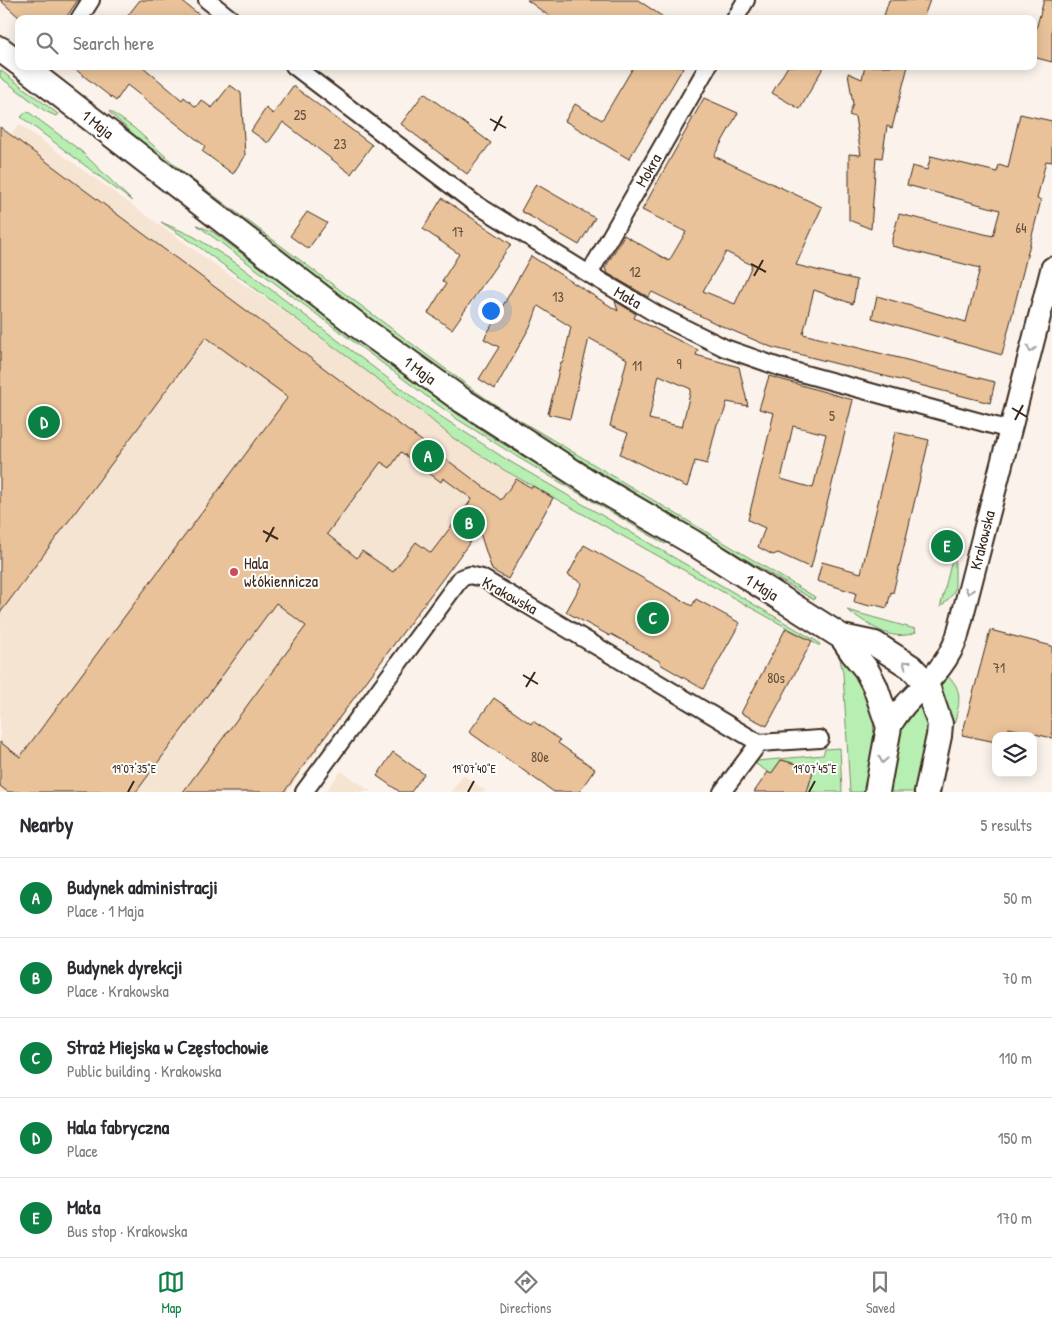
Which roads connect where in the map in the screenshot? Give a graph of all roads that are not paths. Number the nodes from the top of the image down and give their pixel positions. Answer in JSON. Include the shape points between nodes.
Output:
{"nodes":[{"id":1,"x":91,"y":0,"type":"edge"},
{"id":2,"x":207,"y":0,"type":"edge"},
{"id":3,"x":746,"y":0,"type":"edge"},
{"id":4,"x":82,"y":15,"type":"edge"},
{"id":5,"x":227,"y":15,"type":"edge"},
{"id":6,"x":737,"y":15,"type":"edge"},
{"id":7,"x":0,"y":49,"type":"edge"},
{"id":8,"x":15,"y":60,"type":"edge"},
{"id":9,"x":28,"y":70,"type":"edge"},
{"id":10,"x":299,"y":70,"type":"edge"},
{"id":11,"x":706,"y":70,"type":"edge"},
{"id":12,"x":1052,"y":268,"type":"edge"},
{"id":13,"x":589,"y":274,"type":"junction"},
{"id":14,"x":1010,"y":430,"type":"junction"},
{"id":15,"x":842,"y":637,"type":"junction"},
{"id":16,"x":926,"y":683,"type":"junction"},
{"id":17,"x":889,"y":727,"type":"junction"},
{"id":18,"x":820,"y":739,"type":"dead end"},
{"id":19,"x":759,"y":743,"type":"junction"},
{"id":20,"x":304,"y":792,"type":"edge"},
{"id":21,"x":722,"y":792,"type":"edge"},
{"id":22,"x":877,"y":792,"type":"edge"},
{"id":23,"x":927,"y":792,"type":"edge"}],
"edges":[{"from":1,"to":4,"type":"street"},
{"from":2,"to":5,"type":"street"},
{"from":3,"to":6,"type":"street"},
{"from":7,"to":8,"type":"main road"},
{"from":9,"to":15,"type":"main road","name":"1 Maja","via":[[352,321],[463,401]]},
{"from":10,"to":13,"type":"street","name":"Mała","via":[[474,203]]},
{"from":11,"to":13,"type":"street","name":"Mokra"},
{"from":12,"to":14,"type":"street","name":"Krakowska","one_way":true},
{"from":13,"to":14,"type":"street","name":"Mała","via":[[658,315],[725,348],[778,367]]},
{"from":14,"to":16,"type":"street","name":"Krakowska","one_way":true,"via":[[957,638],[948,658]]},
{"from":16,"to":15,"type":"main road","name":"1 Maja","one_way":true,"via":[[910,667],[875,644]]},
{"from":15,"to":17,"type":"main road","name":"1 Maja","via":[[866,668]]},
{"from":16,"to":17,"type":"street","name":"Krakowska"},
{"from":16,"to":23,"type":"main road","name":"1 Maja","via":[[940,724]]},
{"from":17,"to":22,"type":"main road","name":"Krakowska","one_way":true},
{"from":18,"to":19,"type":"street"},
{"from":19,"to":20,"type":"street","name":"Krakowska","via":[[482,578],[470,576],[461,578]]},
{"from":19,"to":21,"type":"street"}]}
